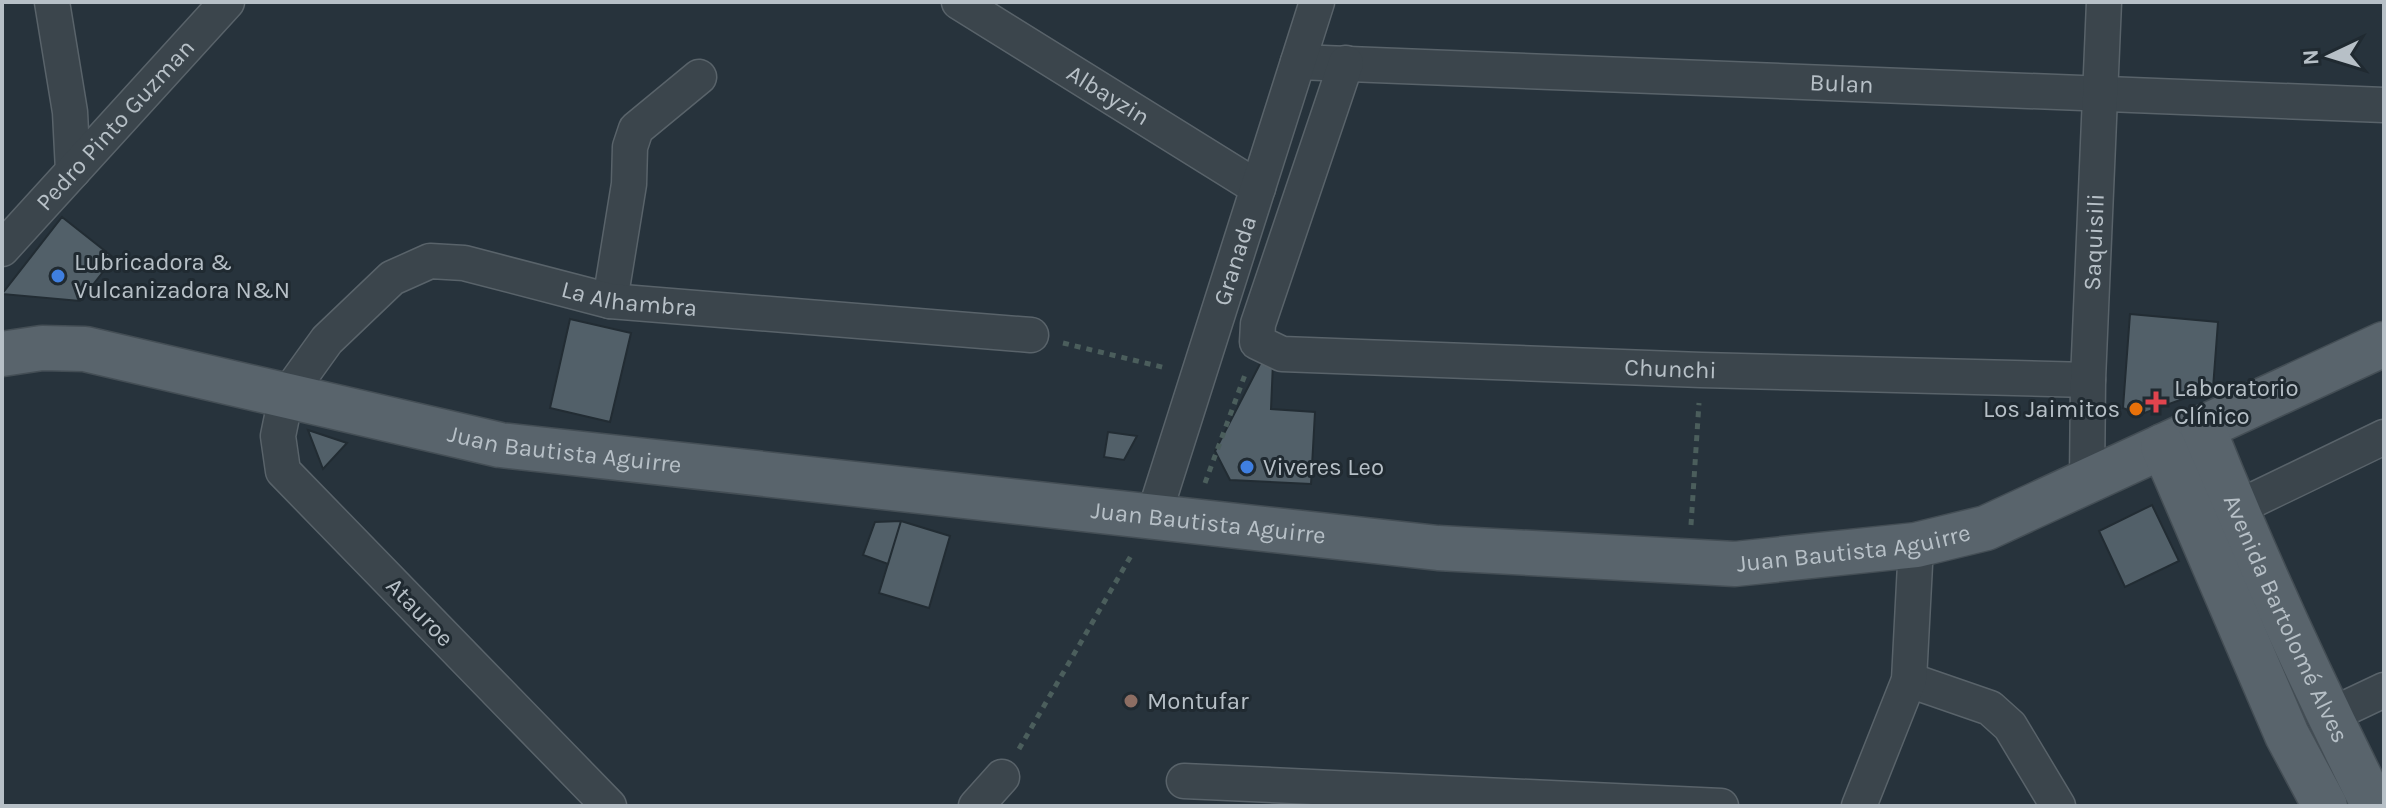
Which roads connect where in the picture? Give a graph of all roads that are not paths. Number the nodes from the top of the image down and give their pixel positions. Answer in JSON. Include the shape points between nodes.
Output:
{"nodes":[{"id":1,"x":52,"y":2,"type":"edge"},
{"id":2,"x":227,"y":2,"type":"edge"},
{"id":3,"x":959,"y":2,"type":"edge"},
{"id":4,"x":1317,"y":2,"type":"edge"},
{"id":5,"x":2104,"y":2,"type":"edge"},
{"id":6,"x":1298,"y":62,"type":"junction"},
{"id":7,"x":1346,"y":63,"type":"junction"},
{"id":8,"x":699,"y":77,"type":"dead end"},
{"id":9,"x":2102,"y":94,"type":"junction"},
{"id":10,"x":2384,"y":105,"type":"edge"},
{"id":11,"x":73,"y":171,"type":"junction"},
{"id":12,"x":1258,"y":188,"type":"junction"},
{"id":13,"x":2,"y":249,"type":"edge"},
{"id":14,"x":610,"y":301,"type":"junction"},
{"id":15,"x":1031,"y":335,"type":"road end"},
{"id":16,"x":2384,"y":344,"type":"edge"},
{"id":17,"x":2,"y":354,"type":"edge"},
{"id":18,"x":2088,"y":380,"type":"junction"},
{"id":19,"x":286,"y":397,"type":"junction"},
{"id":20,"x":2203,"y":428,"type":"junction"},
{"id":21,"x":2384,"y":437,"type":"edge"},
{"id":22,"x":2163,"y":446,"type":"junction"},
{"id":23,"x":2087,"y":482,"type":"junction"},
{"id":24,"x":1153,"y":518,"type":"junction"},
{"id":25,"x":2218,"y":518,"type":"junction"},
{"id":26,"x":1916,"y":545,"type":"junction"},
{"id":27,"x":1909,"y":680,"type":"junction"},
{"id":28,"x":2384,"y":690,"type":"edge"},
{"id":29,"x":2329,"y":716,"type":"junction"},
{"id":30,"x":1002,"y":777,"type":"road end"},
{"id":31,"x":1184,"y":781,"type":"dead end"},
{"id":32,"x":609,"y":806,"type":"edge"},
{"id":33,"x":976,"y":806,"type":"edge"},
{"id":34,"x":1721,"y":806,"type":"edge"},
{"id":35,"x":1859,"y":806,"type":"edge"},
{"id":36,"x":2058,"y":806,"type":"edge"},
{"id":37,"x":2325,"y":806,"type":"edge"},
{"id":38,"x":2374,"y":806,"type":"edge"}],
"edges":[{"from":1,"to":11,"type":"street","via":[[70,112]]},
{"from":2,"to":11,"type":"street","name":"Pedro Pinto Guzman"},
{"from":3,"to":12,"type":"street","name":"Albayzin"},
{"from":4,"to":6,"type":"street","name":"Granada"},
{"from":5,"to":9,"type":"street","name":"Saquisili"},
{"from":6,"to":7,"type":"street","name":"Bulan"},
{"from":6,"to":12,"type":"street","name":"Granada"},
{"from":7,"to":9,"type":"street","name":"Bulan"},
{"from":7,"to":18,"type":"street","name":"Chunchi","via":[[1258,324],[1257,342],[1282,354]]},
{"from":8,"to":14,"type":"street","via":[[636,129]]},
{"from":9,"to":10,"type":"street","name":"Bulan"},
{"from":9,"to":18,"type":"street","name":"Saquisili"},
{"from":11,"to":13,"type":"street","name":"Pedro Pinto Guzman"},
{"from":12,"to":24,"type":"street","name":"Granada"},
{"from":14,"to":15,"type":"street","name":"La Alhambra"},
{"from":14,"to":19,"type":"street","name":"La Alhambra","via":[[464,263],[430,261],[392,278],[327,340]]},
{"from":16,"to":20,"type":"main road","name":"Juan Bautista Aguirre"},
{"from":17,"to":19,"type":"main road","name":"Juan Bautista Aguirre","via":[[85,349]]},
{"from":18,"to":23,"type":"street","name":"Saquisili"},
{"from":19,"to":24,"type":"main road","name":"Juan Bautista Aguirre","via":[[500,445]]},
{"from":19,"to":32,"type":"street","name":"Atauroe","via":[[278,436],[283,471]]},
{"from":20,"to":22,"type":"main road","name":"Juan Bautista Aguirre"},
{"from":20,"to":25,"type":"main road","name":"Avenida Bartolomé Alves"},
{"from":21,"to":25,"type":"street"},
{"from":22,"to":23,"type":"main road","name":"Juan Bautista Aguirre"},
{"from":22,"to":25,"type":"main road","name":"Avenida Bartolomé Alves"},
{"from":23,"to":26,"type":"main road","name":"Juan Bautista Aguirre","via":[[1986,528]]},
{"from":24,"to":26,"type":"main road","name":"Juan Bautista Aguirre","via":[[1438,548],[1735,564]]},
{"from":25,"to":29,"type":"main road","name":"Avenida Bartolomé Alves"},
{"from":25,"to":37,"type":"main road","name":"Avenida Bartolomé Alves","via":[[2287,735]]},
{"from":26,"to":27,"type":"street"},
{"from":27,"to":35,"type":"street"},
{"from":27,"to":36,"type":"street","via":[[1990,708],[2010,726]]},
{"from":28,"to":29,"type":"street"},
{"from":29,"to":38,"type":"main road","name":"Avenida Bartolomé Alves"},
{"from":30,"to":33,"type":"street"},
{"from":31,"to":34,"type":"street"}]}
